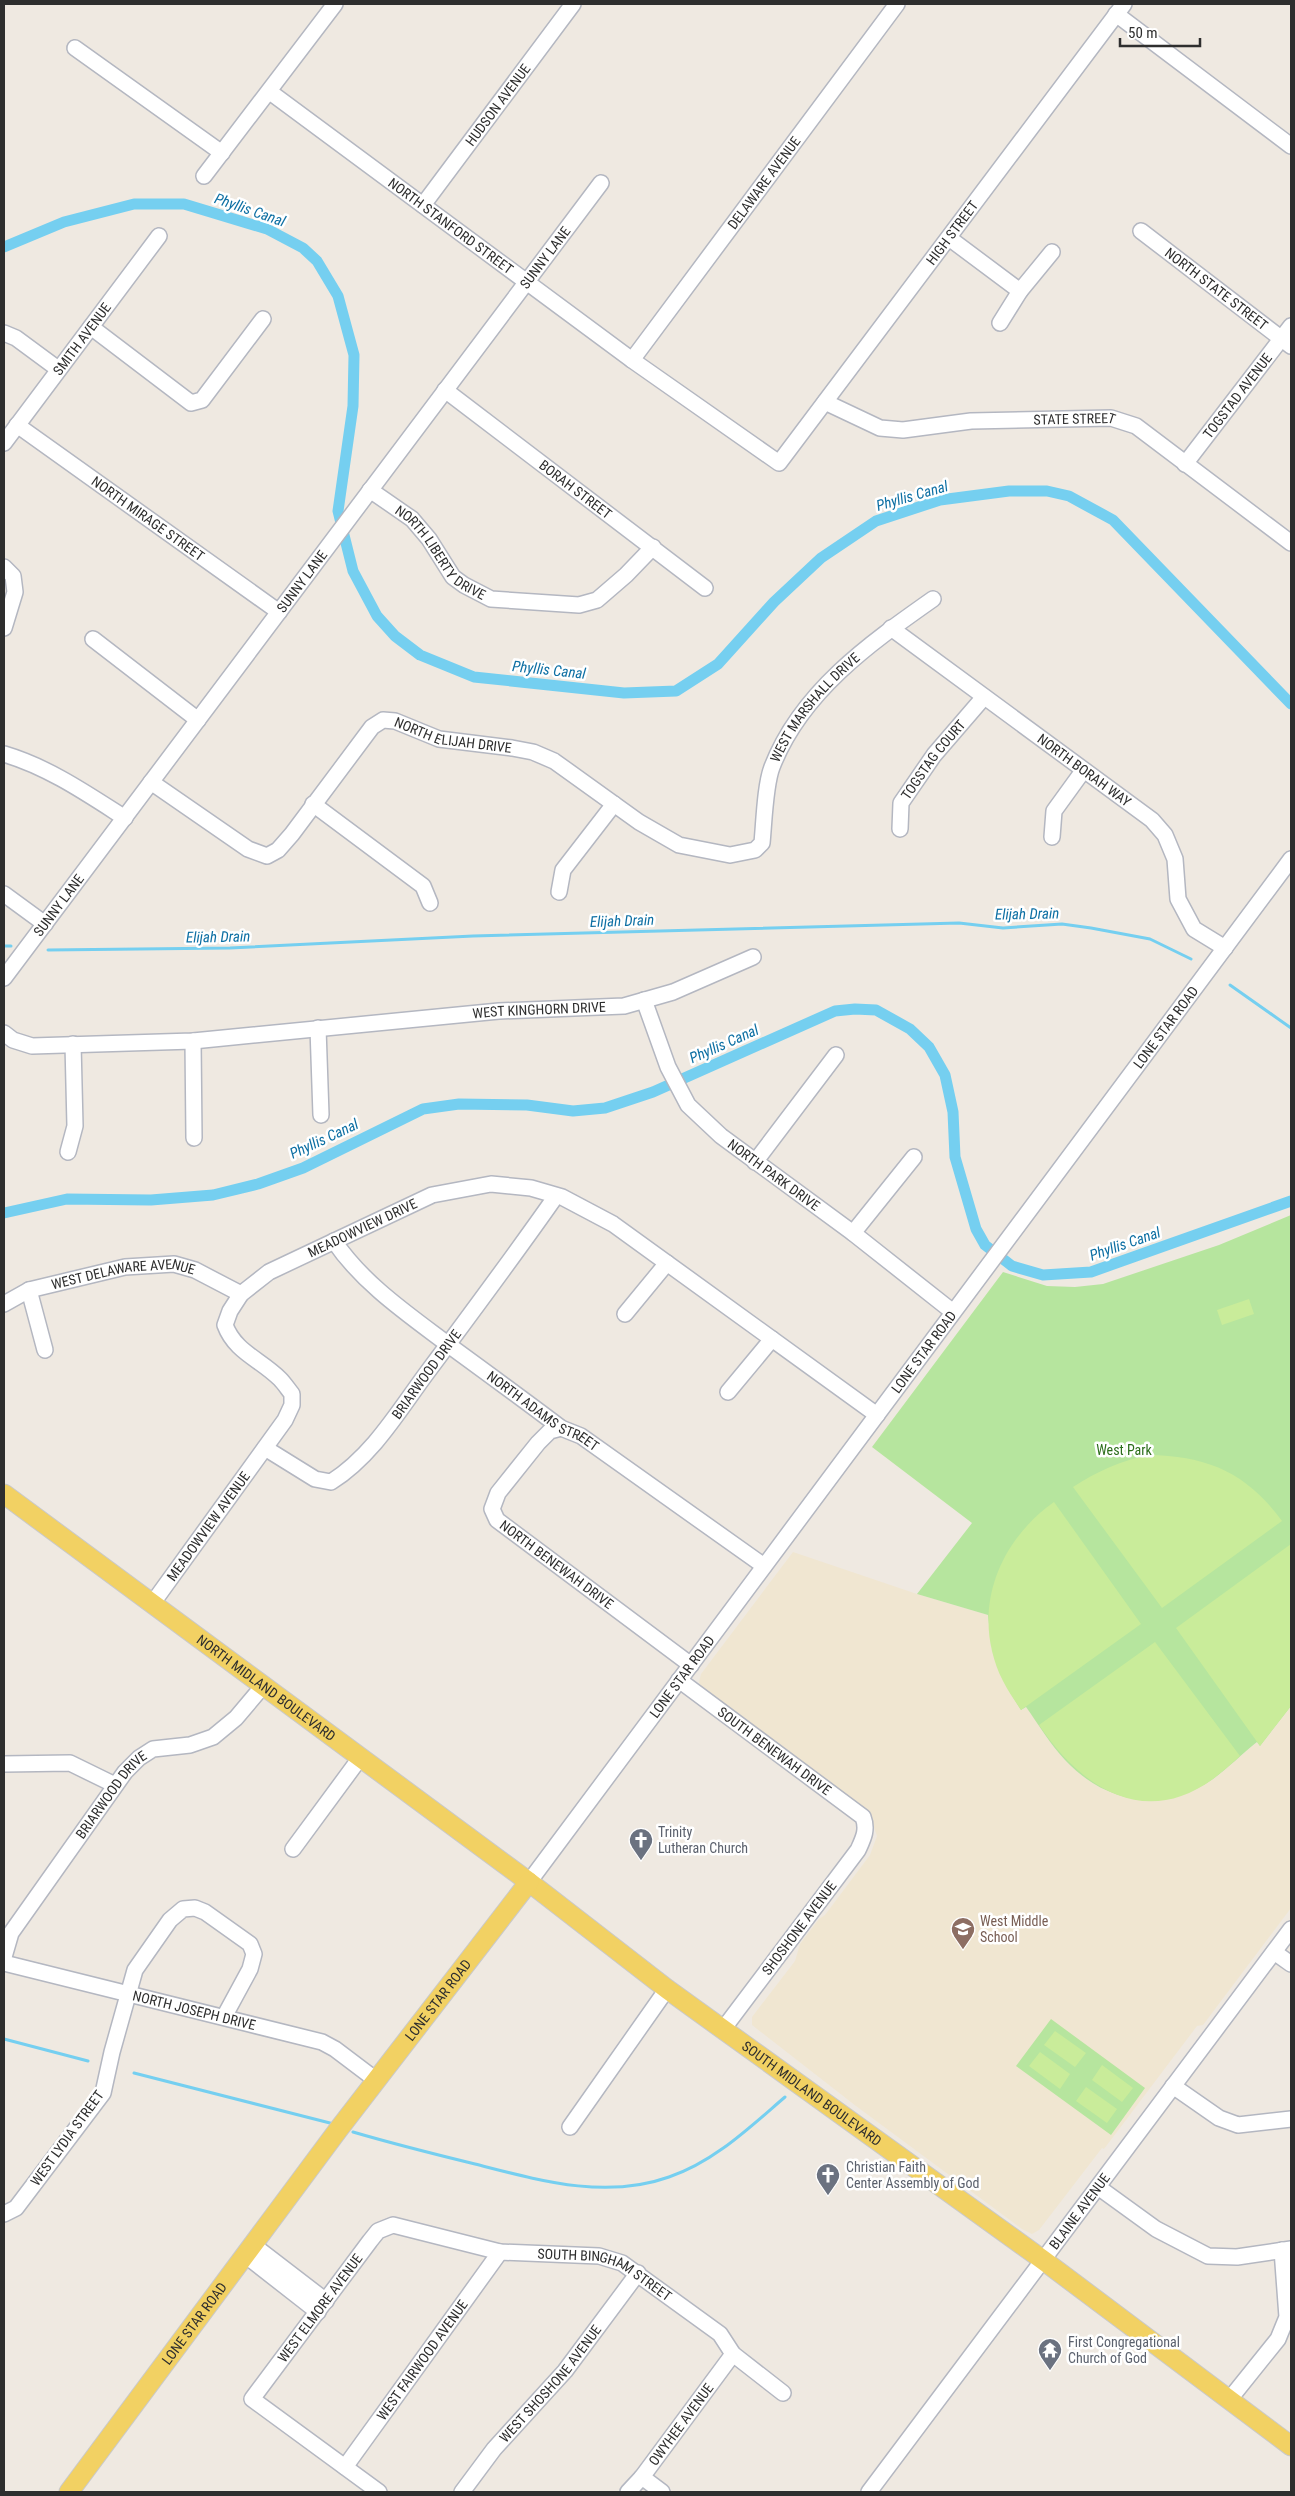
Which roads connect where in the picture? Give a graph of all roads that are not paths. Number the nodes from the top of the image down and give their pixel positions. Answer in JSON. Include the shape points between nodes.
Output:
{"nodes":[{"id":1,"x":335,"y":4,"type":"edge"},
{"id":2,"x":573,"y":4,"type":"edge"},
{"id":3,"x":897,"y":4,"type":"edge"},
{"id":4,"x":1120,"y":9,"type":"edge"},
{"id":5,"x":75,"y":48,"type":"dead end"},
{"id":6,"x":270,"y":92,"type":"junction"},
{"id":7,"x":1291,"y":146,"type":"edge"},
{"id":8,"x":222,"y":153,"type":"junction"},
{"id":9,"x":204,"y":176,"type":"dead end"},
{"id":10,"x":601,"y":183,"type":"dead end"},
{"id":11,"x":423,"y":205,"type":"junction"},
{"id":12,"x":1141,"y":231,"type":"dead end"},
{"id":13,"x":159,"y":236,"type":"dead end"},
{"id":14,"x":948,"y":238,"type":"junction"},
{"id":15,"x":1052,"y":252,"type":"dead end"},
{"id":16,"x":527,"y":281,"type":"junction"},
{"id":17,"x":1020,"y":291,"type":"junction"},
{"id":18,"x":264,"y":319,"type":"dead end"},
{"id":19,"x":1000,"y":323,"type":"dead end"},
{"id":20,"x":1291,"y":326,"type":"edge"},
{"id":21,"x":91,"y":328,"type":"junction"},
{"id":22,"x":4,"y":334,"type":"edge"},
{"id":23,"x":1286,"y":342,"type":"edge"},
{"id":24,"x":632,"y":360,"type":"junction"},
{"id":25,"x":58,"y":369,"type":"junction"},
{"id":26,"x":445,"y":390,"type":"junction"},
{"id":27,"x":825,"y":402,"type":"junction"},
{"id":28,"x":17,"y":425,"type":"junction"},
{"id":29,"x":4,"y":443,"type":"edge"},
{"id":30,"x":779,"y":463,"type":"joint"},
{"id":31,"x":1185,"y":464,"type":"junction"},
{"id":32,"x":370,"y":490,"type":"junction"},
{"id":33,"x":1291,"y":543,"type":"edge"},
{"id":34,"x":653,"y":547,"type":"junction"},
{"id":35,"x":4,"y":567,"type":"edge"},
{"id":36,"x":705,"y":588,"type":"dead end"},
{"id":37,"x":933,"y":599,"type":"dead end"},
{"id":38,"x":278,"y":612,"type":"junction"},
{"id":39,"x":4,"y":628,"type":"edge"},
{"id":40,"x":891,"y":628,"type":"junction"},
{"id":41,"x":93,"y":639,"type":"dead end"},
{"id":42,"x":984,"y":697,"type":"junction"},
{"id":43,"x":198,"y":720,"type":"junction"},
{"id":44,"x":4,"y":754,"type":"edge"},
{"id":45,"x":1083,"y":771,"type":"junction"},
{"id":46,"x":151,"y":782,"type":"junction"},
{"id":47,"x":313,"y":804,"type":"junction"},
{"id":48,"x":614,"y":804,"type":"junction"},
{"id":49,"x":124,"y":818,"type":"junction"},
{"id":50,"x":900,"y":828,"type":"dead end"},
{"id":51,"x":1052,"y":837,"type":"dead end"},
{"id":52,"x":755,"y":850,"type":"joint"},
{"id":53,"x":1291,"y":859,"type":"edge"},
{"id":54,"x":559,"y":892,"type":"dead end"},
{"id":55,"x":4,"y":894,"type":"edge"},
{"id":56,"x":430,"y":902,"type":"dead end"},
{"id":57,"x":44,"y":924,"type":"junction"},
{"id":58,"x":1225,"y":948,"type":"junction"},
{"id":59,"x":753,"y":957,"type":"dead end"},
{"id":60,"x":4,"y":978,"type":"edge"},
{"id":61,"x":644,"y":1000,"type":"junction"},
{"id":62,"x":318,"y":1028,"type":"junction"},
{"id":63,"x":4,"y":1033,"type":"edge"},
{"id":64,"x":193,"y":1041,"type":"junction"},
{"id":65,"x":73,"y":1044,"type":"junction"},
{"id":66,"x":836,"y":1055,"type":"dead end"},
{"id":67,"x":321,"y":1115,"type":"dead end"},
{"id":68,"x":194,"y":1138,"type":"dead end"},
{"id":69,"x":68,"y":1152,"type":"dead end"},
{"id":70,"x":914,"y":1157,"type":"dead end"},
{"id":71,"x":755,"y":1162,"type":"junction"},
{"id":72,"x":556,"y":1196,"type":"junction"},
{"id":73,"x":853,"y":1233,"type":"junction"},
{"id":74,"x":334,"y":1241,"type":"junction"},
{"id":75,"x":667,"y":1264,"type":"junction"},
{"id":76,"x":29,"y":1290,"type":"junction"},
{"id":77,"x":241,"y":1294,"type":"junction"},
{"id":78,"x":4,"y":1304,"type":"edge"},
{"id":79,"x":953,"y":1312,"type":"junction"},
{"id":80,"x":625,"y":1314,"type":"dead end"},
{"id":81,"x":772,"y":1339,"type":"junction"},
{"id":82,"x":448,"y":1344,"type":"junction"},
{"id":83,"x":45,"y":1350,"type":"dead end"},
{"id":84,"x":728,"y":1392,"type":"dead end"},
{"id":85,"x":877,"y":1415,"type":"junction"},
{"id":86,"x":561,"y":1428,"type":"junction"},
{"id":87,"x":264,"y":1448,"type":"junction"},
{"id":88,"x":4,"y":1494,"type":"edge"},
{"id":89,"x":764,"y":1566,"type":"junction"},
{"id":90,"x":152,"y":1604,"type":"junction"},
{"id":91,"x":691,"y":1665,"type":"junction"},
{"id":92,"x":679,"y":1680,"type":"junction"},
{"id":93,"x":263,"y":1686,"type":"junction"},
{"id":94,"x":360,"y":1758,"type":"junction"},
{"id":95,"x":4,"y":1764,"type":"edge"},
{"id":96,"x":115,"y":1785,"type":"junction"},
{"id":97,"x":866,"y":1825,"type":"joint"},
{"id":98,"x":293,"y":1849,"type":"dead end"},
{"id":99,"x":529,"y":1882,"type":"junction"},
{"id":100,"x":1291,"y":1929,"type":"edge"},
{"id":101,"x":1274,"y":1952,"type":"junction"},
{"id":102,"x":4,"y":1957,"type":"edge"},
{"id":103,"x":4,"y":1964,"type":"edge"},
{"id":104,"x":1291,"y":1964,"type":"edge"},
{"id":105,"x":668,"y":1989,"type":"junction"},
{"id":106,"x":128,"y":1992,"type":"junction"},
{"id":107,"x":224,"y":2017,"type":"junction"},
{"id":108,"x":724,"y":2028,"type":"junction"},
{"id":109,"x":376,"y":2080,"type":"junction"},
{"id":110,"x":1174,"y":2086,"type":"junction"},
{"id":111,"x":1291,"y":2119,"type":"edge"},
{"id":112,"x":570,"y":2126,"type":"dead end"},
{"id":113,"x":1098,"y":2187,"type":"junction"},
{"id":114,"x":4,"y":2214,"type":"edge"},
{"id":115,"x":393,"y":2225,"type":"joint"},
{"id":116,"x":249,"y":2250,"type":"junction"},
{"id":117,"x":1287,"y":2250,"type":"edge"},
{"id":118,"x":500,"y":2252,"type":"junction"},
{"id":119,"x":1043,"y":2260,"type":"junction"},
{"id":120,"x":638,"y":2274,"type":"junction"},
{"id":121,"x":322,"y":2307,"type":"junction"},
{"id":122,"x":733,"y":2354,"type":"junction"},
{"id":123,"x":783,"y":2393,"type":"dead end"},
{"id":124,"x":1229,"y":2400,"type":"junction"},
{"id":125,"x":1291,"y":2446,"type":"edge"},
{"id":126,"x":345,"y":2467,"type":"junction"},
{"id":127,"x":642,"y":2477,"type":"junction"},
{"id":128,"x":69,"y":2492,"type":"edge"},
{"id":129,"x":379,"y":2492,"type":"edge"},
{"id":130,"x":462,"y":2492,"type":"edge"},
{"id":131,"x":628,"y":2492,"type":"edge"},
{"id":132,"x":662,"y":2492,"type":"edge"},
{"id":133,"x":869,"y":2492,"type":"edge"}],
"edges":[{"from":1,"to":6,"type":"street"},
{"from":2,"to":11,"type":"street","name":"HUDSON AVENUE"},
{"from":3,"to":24,"type":"street","name":"DELAWARE AVENUE"},
{"from":4,"to":7,"type":"street"},
{"from":4,"to":14,"type":"street","name":"HIGH STREET"},
{"from":5,"to":8,"type":"street"},
{"from":6,"to":8,"type":"street"},
{"from":6,"to":11,"type":"street","name":"NORTH STANFORD STREET"},
{"from":8,"to":9,"type":"street"},
{"from":10,"to":16,"type":"street","name":"SUNNY LANE"},
{"from":11,"to":16,"type":"street","name":"NORTH STANFORD STREET"},
{"from":12,"to":23,"type":"street","name":"NORTH STATE STREET"},
{"from":13,"to":21,"type":"street","name":"SMITH AVENUE"},
{"from":14,"to":17,"type":"street"},
{"from":14,"to":27,"type":"street","name":"HIGH STREET"},
{"from":15,"to":17,"type":"street"},
{"from":16,"to":24,"type":"street","name":"NORTH STANFORD STREET"},
{"from":16,"to":26,"type":"street","name":"SUNNY LANE"},
{"from":17,"to":19,"type":"street"},
{"from":18,"to":21,"type":"street","via":[[202,400],[191,403]]},
{"from":20,"to":23,"type":"street","name":"TOGSTAD AVENUE"},
{"from":21,"to":25,"type":"street","name":"SMITH AVENUE"},
{"from":22,"to":25,"type":"street","via":[[16,338]]},
{"from":23,"to":31,"type":"street","name":"TOGSTAD AVENUE"},
{"from":24,"to":30,"type":"street","name":"NORTH STANFORD STREET"},
{"from":25,"to":28,"type":"street","name":"SMITH AVENUE"},
{"from":26,"to":32,"type":"street","name":"SUNNY LANE"},
{"from":26,"to":34,"type":"street","name":"BORAH STREET"},
{"from":27,"to":30,"type":"street","name":"HIGH STREET"},
{"from":27,"to":31,"type":"street","name":"STATE STREET","via":[[880,428],[903,430],[971,422],[1111,418],[1136,426]]},
{"from":28,"to":29,"type":"street","name":"SMITH AVENUE"},
{"from":28,"to":38,"type":"street","name":"NORTH MIRAGE STREET"},
{"from":31,"to":33,"type":"street","name":"STATE STREET"},
{"from":32,"to":34,"type":"street","name":"NORTH LIBERTY DRIVE","via":[[412,519],[447,569],[464,586],[491,599],[579,605],[597,600]]},
{"from":32,"to":38,"type":"street","name":"SUNNY LANE"},
{"from":34,"to":36,"type":"street","name":"BORAH STREET"},
{"from":35,"to":39,"type":"street","via":[[13,576],[15,592]]},
{"from":37,"to":40,"type":"street","name":"WEST MARSHALL DRIVE"},
{"from":38,"to":43,"type":"street","name":"SUNNY LANE"},
{"from":40,"to":42,"type":"street","name":"NORTH BORAH WAY"},
{"from":40,"to":52,"type":"street","name":"WEST MARSHALL DRIVE","via":[[828,680],[791,727],[771,769],[762,843]]},
{"from":41,"to":43,"type":"street"},
{"from":42,"to":45,"type":"street","name":"NORTH BORAH WAY"},
{"from":42,"to":50,"type":"street","name":"TOGSTAG COURT","via":[[934,755],[901,803]]},
{"from":43,"to":46,"type":"street","name":"SUNNY LANE"},
{"from":44,"to":49,"type":"street","via":[[68,782]]},
{"from":45,"to":51,"type":"street","via":[[1054,811]]},
{"from":45,"to":58,"type":"street","name":"NORTH BORAH WAY","via":[[1152,820],[1165,836],[1175,859],[1178,899],[1194,929]]},
{"from":46,"to":47,"type":"street","name":"NORTH ELIJAH DRIVE","via":[[248,849],[268,856],[278,850]]},
{"from":46,"to":49,"type":"street","name":"SUNNY LANE"},
{"from":47,"to":48,"type":"street","name":"NORTH ELIJAH DRIVE","via":[[372,727],[383,720],[395,721],[439,739],[533,752],[554,762]]},
{"from":47,"to":56,"type":"street","via":[[424,886]]},
{"from":48,"to":52,"type":"street","name":"NORTH ELIJAH DRIVE","via":[[678,845],[730,856]]},
{"from":48,"to":54,"type":"street","via":[[562,870]]},
{"from":49,"to":57,"type":"street","name":"SUNNY LANE"},
{"from":53,"to":58,"type":"street","name":"LONE STAR ROAD"},
{"from":55,"to":57,"type":"street"},
{"from":57,"to":60,"type":"street","name":"SUNNY LANE"},
{"from":58,"to":79,"type":"street","name":"LONE STAR ROAD"},
{"from":59,"to":61,"type":"street","name":"WEST KINGHORN DRIVE","via":[[673,992]]},
{"from":61,"to":62,"type":"street","name":"WEST KINGHORN DRIVE","via":[[624,1006],[499,1011]]},
{"from":61,"to":71,"type":"street","name":"NORTH PARK DRIVE","via":[[670,1071],[688,1105]]},
{"from":62,"to":64,"type":"street","name":"WEST KINGHORN DRIVE"},
{"from":62,"to":67,"type":"street"},
{"from":63,"to":65,"type":"street","name":"WEST KINGHORN DRIVE","via":[[13,1040],[32,1046]]},
{"from":64,"to":65,"type":"street","name":"WEST KINGHORN DRIVE"},
{"from":64,"to":68,"type":"street"},
{"from":65,"to":69,"type":"street","via":[[75,1126]]},
{"from":66,"to":71,"type":"street"},
{"from":70,"to":73,"type":"street"},
{"from":71,"to":73,"type":"street","name":"NORTH PARK DRIVE"},
{"from":72,"to":74,"type":"street","name":"MEADOWVIEW DRIVE","via":[[531,1188],[491,1184],[432,1195]]},
{"from":72,"to":75,"type":"street","name":"MEADOWVIEW DRIVE","via":[[613,1224]]},
{"from":72,"to":82,"type":"street","name":"BRIARWOOD DRIVE"},
{"from":73,"to":79,"type":"street","name":"NORTH PARK DRIVE"},
{"from":74,"to":77,"type":"street","name":"MEADOWVIEW DRIVE","via":[[269,1272]]},
{"from":74,"to":82,"type":"street","name":"NORTH ADAMS STREET","via":[[360,1273]]},
{"from":75,"to":80,"type":"street"},
{"from":75,"to":81,"type":"street","name":"MEADOWVIEW DRIVE"},
{"from":76,"to":77,"type":"street","name":"WEST DELAWARE AVENUE","via":[[125,1267],[174,1264],[195,1270]]},
{"from":76,"to":78,"type":"street","name":"WEST DELAWARE AVENUE"},
{"from":76,"to":83,"type":"street"},
{"from":77,"to":87,"type":"street","name":"MEADOWVIEW DRIVE","via":[[225,1324],[229,1337],[237,1347],[279,1378],[292,1394],[292,1405],[285,1420]]},
{"from":79,"to":85,"type":"street","name":"LONE STAR ROAD"},
{"from":81,"to":84,"type":"street"},
{"from":81,"to":85,"type":"street","name":"MEADOWVIEW DRIVE"},
{"from":82,"to":86,"type":"street","name":"NORTH ADAMS STREET"},
{"from":82,"to":87,"type":"street","name":"BRIARWOOD DRIVE","via":[[372,1447],[331,1482],[315,1478]]},
{"from":85,"to":89,"type":"street","name":"LONE STAR ROAD"},
{"from":86,"to":89,"type":"street","name":"NORTH ADAMS STREET","via":[[580,1436]]},
{"from":86,"to":91,"type":"street","name":"NORTH BENEWAH DRIVE","via":[[550,1431],[538,1443],[498,1493],[492,1509],[497,1520]]},
{"from":87,"to":90,"type":"street","name":"MEADOWVIEW AVENUE"},
{"from":88,"to":90,"type":"main road","name":"NORTH MIDLAND BOULEVARD"},
{"from":89,"to":91,"type":"street","name":"LONE STAR ROAD"},
{"from":90,"to":93,"type":"main road","name":"NORTH MIDLAND BOULEVARD"},
{"from":91,"to":92,"type":"street","name":"LONE STAR ROAD"},
{"from":92,"to":97,"type":"street","name":"SOUTH BENEWAH DRIVE","via":[[863,1817]]},
{"from":92,"to":99,"type":"street","name":"LONE STAR ROAD"},
{"from":93,"to":94,"type":"main road","name":"NORTH MIDLAND BOULEVARD"},
{"from":93,"to":96,"type":"street","name":"BRIARWOOD DRIVE","via":[[236,1718],[213,1737],[190,1745],[153,1749],[139,1758]]},
{"from":94,"to":98,"type":"street"},
{"from":94,"to":99,"type":"main road","name":"NORTH MIDLAND BOULEVARD"},
{"from":95,"to":96,"type":"street","via":[[70,1763]]},
{"from":96,"to":102,"type":"street","name":"BRIARWOOD DRIVE","via":[[11,1933]]},
{"from":97,"to":108,"type":"street","name":"SHOSHONE AVENUE","via":[[858,1850]]},
{"from":99,"to":105,"type":"main road","name":"SOUTH MIDLAND BOULEVARD"},
{"from":99,"to":109,"type":"main road","name":"LONE STAR ROAD"},
{"from":100,"to":101,"type":"street","name":"BLAINE AVENUE"},
{"from":101,"to":104,"type":"street"},
{"from":101,"to":110,"type":"street","name":"BLAINE AVENUE"},
{"from":103,"to":106,"type":"street","name":"NORTH JOSEPH DRIVE"},
{"from":105,"to":108,"type":"main road","name":"SOUTH MIDLAND BOULEVARD"},
{"from":105,"to":112,"type":"street"},
{"from":106,"to":107,"type":"street","name":"NORTH JOSEPH DRIVE"},
{"from":106,"to":107,"type":"street","name":"WEST LYDIA STREET","via":[[135,1970],[170,1920],[184,1909],[195,1908],[250,1944],[254,1954],[250,1969]]},
{"from":106,"to":114,"type":"street","name":"WEST LYDIA STREET","via":[[103,2092],[16,2208]]},
{"from":107,"to":109,"type":"street","name":"NORTH JOSEPH DRIVE","via":[[322,2042]]},
{"from":108,"to":119,"type":"main road","name":"SOUTH MIDLAND BOULEVARD"},
{"from":109,"to":116,"type":"main road","name":"LONE STAR ROAD"},
{"from":110,"to":111,"type":"street","via":[[1219,2118],[1238,2125]]},
{"from":110,"to":113,"type":"street","name":"BLAINE AVENUE"},
{"from":113,"to":117,"type":"street","via":[[1156,2229],[1208,2256],[1237,2257]]},
{"from":113,"to":119,"type":"street","name":"BLAINE AVENUE"},
{"from":115,"to":118,"type":"street","name":"SOUTH BINGHAM STREET"},
{"from":115,"to":121,"type":"street","name":"WEST ELMORE AVENUE","via":[[378,2231]]},
{"from":116,"to":121,"type":"street"},
{"from":116,"to":128,"type":"main road","name":"LONE STAR ROAD"},
{"from":117,"to":124,"type":"street","via":[[1288,2316],[1278,2339]]},
{"from":118,"to":120,"type":"street","name":"SOUTH BINGHAM STREET","via":[[599,2256],[622,2263]]},
{"from":118,"to":126,"type":"street","name":"WEST FAIRWOOD AVENUE"},
{"from":119,"to":124,"type":"main road","name":"SOUTH MIDLAND BOULEVARD"},
{"from":119,"to":133,"type":"street","name":"BLAINE AVENUE"},
{"from":120,"to":122,"type":"street","name":"SOUTH BINGHAM STREET","via":[[720,2334]]},
{"from":120,"to":130,"type":"street","name":"WEST SHOSHONE AVENUE","via":[[565,2371],[494,2449]]},
{"from":121,"to":126,"type":"street","name":"WEST ELMORE AVENUE","via":[[252,2399]]},
{"from":122,"to":123,"type":"street","name":"SOUTH BINGHAM STREET"},
{"from":122,"to":127,"type":"street","name":"OWYHEE AVENUE"},
{"from":124,"to":125,"type":"main road","name":"SOUTH MIDLAND BOULEVARD"},
{"from":126,"to":129,"type":"street"},
{"from":127,"to":131,"type":"street","name":"OWYHEE AVENUE"},
{"from":127,"to":132,"type":"street"}]}
